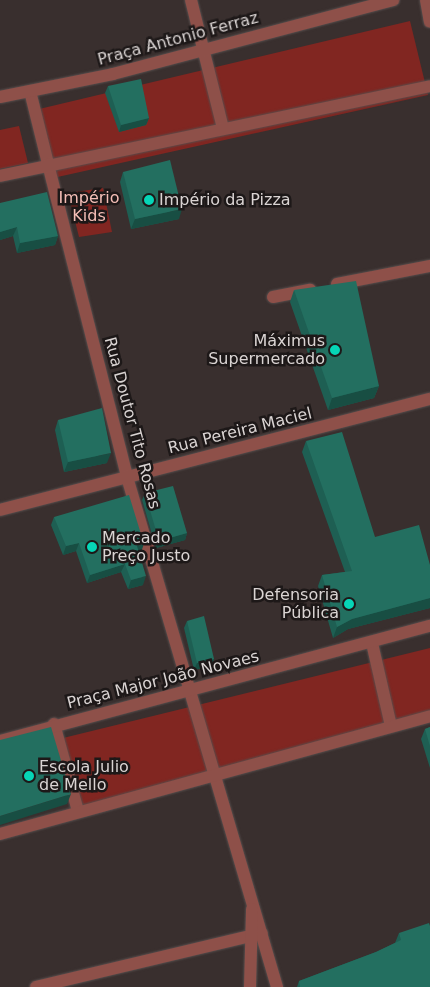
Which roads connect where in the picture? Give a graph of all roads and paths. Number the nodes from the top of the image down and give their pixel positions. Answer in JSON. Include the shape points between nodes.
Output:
{"nodes":[{"id":1,"x":191,"y":0,"type":"edge"},
{"id":2,"x":393,"y":0,"type":"edge"},
{"id":3,"x":426,"y":0,"type":"edge"},
{"id":4,"x":430,"y":22,"type":"edge"},
{"id":5,"x":204,"y":49,"type":"junction"},
{"id":6,"x":430,"y":86,"type":"edge"},
{"id":7,"x":30,"y":91,"type":"junction"},
{"id":8,"x":0,"y":97,"type":"edge"},
{"id":9,"x":223,"y":128,"type":"junction"},
{"id":10,"x":48,"y":164,"type":"junction"},
{"id":11,"x":0,"y":176,"type":"edge"},
{"id":12,"x":430,"y":266,"type":"edge"},
{"id":13,"x":273,"y":297,"type":"dead end"},
{"id":14,"x":430,"y":399,"type":"edge"},
{"id":15,"x":127,"y":477,"type":"junction"},
{"id":16,"x":0,"y":510,"type":"edge"},
{"id":17,"x":430,"y":626,"type":"edge"},
{"id":18,"x":372,"y":643,"type":"junction"},
{"id":19,"x":192,"y":689,"type":"junction"},
{"id":20,"x":430,"y":716,"type":"edge"},
{"id":21,"x":54,"y":724,"type":"junction"},
{"id":22,"x":391,"y":726,"type":"junction"},
{"id":23,"x":0,"y":740,"type":"edge"},
{"id":24,"x":214,"y":774,"type":"junction"},
{"id":25,"x":78,"y":811,"type":"junction"},
{"id":26,"x":0,"y":834,"type":"edge"},
{"id":27,"x":258,"y":934,"type":"junction"},
{"id":28,"x":36,"y":987,"type":"edge"},
{"id":29,"x":250,"y":987,"type":"edge"},
{"id":30,"x":277,"y":987,"type":"edge"}],
"edges":[{"from":1,"to":5,"type":"street"},
{"from":2,"to":5,"type":"street","name":"Praça Antonio Ferraz"},
{"from":3,"to":4,"type":"street"},
{"from":5,"to":7,"type":"street","name":"Praça Antonio Ferraz","via":[[113,74]]},
{"from":5,"to":9,"type":"street"},
{"from":6,"to":9,"type":"street"},
{"from":7,"to":8,"type":"street","name":"Praça Antonio Ferraz"},
{"from":7,"to":10,"type":"street","name":"Rua Doutor Tito Rosas"},
{"from":9,"to":10,"type":"street"},
{"from":10,"to":11,"type":"street"},
{"from":10,"to":15,"type":"street","name":"Rua Doutor Tito Rosas"},
{"from":12,"to":13,"type":"street"},
{"from":14,"to":15,"type":"street","name":"Rua Pereira Maciel"},
{"from":15,"to":16,"type":"street","name":"Rua Pereira Maciel"},
{"from":15,"to":19,"type":"street","name":"Rua Doutor Tito Rosas"},
{"from":17,"to":18,"type":"street","name":"Praça Major João Novaes"},
{"from":18,"to":19,"type":"street","name":"Praça Major João Novaes"},
{"from":18,"to":22,"type":"street"},
{"from":19,"to":21,"type":"street","name":"Praça Major João Novaes"},
{"from":19,"to":24,"type":"street","name":"Rua Doutor Tito Rosas"},
{"from":20,"to":22,"type":"street"},
{"from":21,"to":23,"type":"street"},
{"from":21,"to":25,"type":"street","name":"Praça Major João Novaes"},
{"from":22,"to":24,"type":"street"},
{"from":24,"to":25,"type":"street"},
{"from":24,"to":27,"type":"street","name":"Rua Doutor Tito Rosas","via":[[252,897]]},
{"from":25,"to":26,"type":"street"},
{"from":27,"to":28,"type":"street"},
{"from":27,"to":29,"type":"street"},
{"from":27,"to":30,"type":"street","name":"Rua Doutor Tito Rosas"}]}
